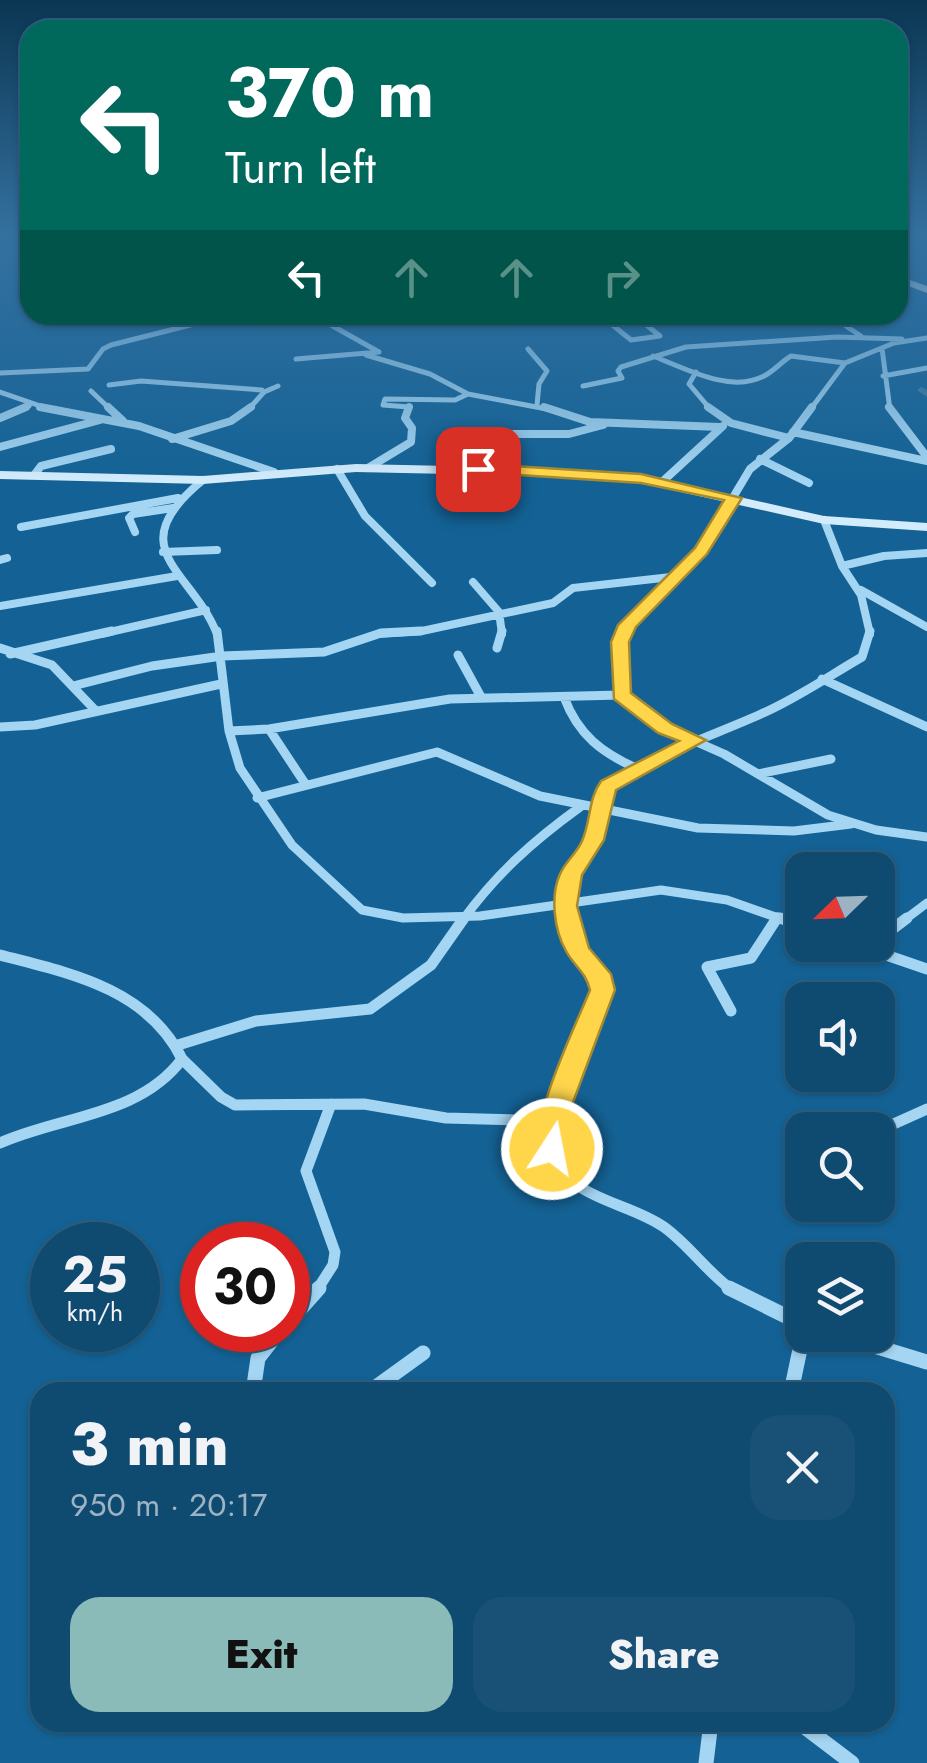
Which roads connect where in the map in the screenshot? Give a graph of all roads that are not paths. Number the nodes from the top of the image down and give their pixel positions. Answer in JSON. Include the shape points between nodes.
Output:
{"nodes":[{"id":1,"x":191,"y":325,"type":"edge"},
{"id":2,"x":331,"y":325,"type":"edge"},
{"id":3,"x":612,"y":325,"type":"edge"},
{"id":4,"x":646,"y":325,"type":"edge"},
{"id":5,"x":845,"y":325,"type":"edge"},
{"id":6,"x":862,"y":336,"type":"junction"},
{"id":7,"x":642,"y":338,"type":"junction"},
{"id":8,"x":927,"y":338,"type":"edge"},
{"id":9,"x":908,"y":340,"type":"junction"},
{"id":10,"x":882,"y":348,"type":"junction"},
{"id":11,"x":528,"y":349,"type":"dead end"},
{"id":12,"x":664,"y":352,"type":"junction"},
{"id":13,"x":366,"y":355,"type":"junction"},
{"id":14,"x":652,"y":356,"type":"junction"},
{"id":15,"x":296,"y":359,"type":"dead end"},
{"id":16,"x":844,"y":363,"type":"junction"},
{"id":17,"x":927,"y":368,"type":"edge"},
{"id":18,"x":696,"y":372,"type":"junction"},
{"id":19,"x":0,"y":374,"type":"edge"},
{"id":20,"x":883,"y":376,"type":"junction"},
{"id":21,"x":108,"y":385,"type":"dead end"},
{"id":22,"x":278,"y":386,"type":"dead end"},
{"id":23,"x":584,"y":386,"type":"dead end"},
{"id":24,"x":262,"y":390,"type":"junction"},
{"id":25,"x":91,"y":391,"type":"dead end"},
{"id":26,"x":0,"y":392,"type":"edge"},
{"id":27,"x":468,"y":394,"type":"junction"},
{"id":28,"x":537,"y":405,"type":"junction"},
{"id":29,"x":29,"y":406,"type":"junction"},
{"id":30,"x":0,"y":418,"type":"edge"},
{"id":31,"x":106,"y":418,"type":"junction"},
{"id":32,"x":124,"y":422,"type":"junction"},
{"id":33,"x":604,"y":424,"type":"junction"},
{"id":34,"x":723,"y":426,"type":"junction"},
{"id":35,"x":506,"y":434,"type":"dead end"},
{"id":36,"x":791,"y":435,"type":"junction"},
{"id":37,"x":171,"y":440,"type":"junction"},
{"id":38,"x":506,"y":446,"type":"dead end"},
{"id":39,"x":0,"y":447,"type":"edge"},
{"id":40,"x":111,"y":449,"type":"dead end"},
{"id":41,"x":760,"y":459,"type":"junction"},
{"id":42,"x":927,"y":459,"type":"edge"},
{"id":43,"x":368,"y":468,"type":"junction"},
{"id":44,"x":337,"y":469,"type":"junction"},
{"id":45,"x":496,"y":469,"type":"junction"},
{"id":46,"x":274,"y":472,"type":"junction"},
{"id":47,"x":34,"y":474,"type":"junction"},
{"id":48,"x":0,"y":475,"type":"edge"},
{"id":49,"x":203,"y":480,"type":"junction"},
{"id":50,"x":662,"y":482,"type":"junction"},
{"id":51,"x":809,"y":484,"type":"dead end"},
{"id":52,"x":734,"y":498,"type":"junction"},
{"id":53,"x":175,"y":503,"type":"junction"},
{"id":54,"x":824,"y":520,"type":"junction"},
{"id":55,"x":22,"y":527,"type":"dead end"},
{"id":56,"x":927,"y":527,"type":"edge"},
{"id":57,"x":135,"y":532,"type":"dead end"},
{"id":58,"x":218,"y":550,"type":"dead end"},
{"id":59,"x":163,"y":552,"type":"junction"},
{"id":60,"x":927,"y":553,"type":"edge"},
{"id":61,"x":842,"y":566,"type":"junction"},
{"id":62,"x":177,"y":576,"type":"junction"},
{"id":63,"x":680,"y":576,"type":"junction"},
{"id":64,"x":473,"y":582,"type":"dead end"},
{"id":65,"x":432,"y":583,"type":"dead end"},
{"id":66,"x":856,"y":587,"type":"junction"},
{"id":67,"x":0,"y":606,"type":"edge"},
{"id":68,"x":206,"y":610,"type":"junction"},
{"id":69,"x":500,"y":612,"type":"junction"},
{"id":70,"x":927,"y":628,"type":"edge"},
{"id":71,"x":0,"y":648,"type":"edge"},
{"id":72,"x":496,"y":648,"type":"dead end"},
{"id":73,"x":10,"y":654,"type":"junction"},
{"id":74,"x":458,"y":655,"type":"dead end"},
{"id":75,"x":222,"y":656,"type":"junction"},
{"id":76,"x":822,"y":680,"type":"junction"},
{"id":77,"x":221,"y":684,"type":"junction"},
{"id":78,"x":73,"y":686,"type":"junction"},
{"id":79,"x":621,"y":695,"type":"junction"},
{"id":80,"x":481,"y":696,"type":"junction"},
{"id":81,"x":564,"y":696,"type":"junction"},
{"id":82,"x":96,"y":711,"type":"junction"},
{"id":83,"x":0,"y":727,"type":"edge"},
{"id":84,"x":927,"y":727,"type":"edge"},
{"id":85,"x":270,"y":729,"type":"junction"},
{"id":86,"x":229,"y":731,"type":"junction"},
{"id":87,"x":696,"y":740,"type":"junction"},
{"id":88,"x":831,"y":760,"type":"dead end"},
{"id":89,"x":638,"y":770,"type":"junction"},
{"id":90,"x":757,"y":774,"type":"junction"},
{"id":91,"x":306,"y":785,"type":"junction"},
{"id":92,"x":257,"y":798,"type":"junction"},
{"id":93,"x":580,"y":807,"type":"junction"},
{"id":94,"x":603,"y":810,"type":"junction"},
{"id":95,"x":853,"y":824,"type":"junction"},
{"id":96,"x":927,"y":838,"type":"edge"},
{"id":97,"x":927,"y":903,"type":"edge"},
{"id":98,"x":566,"y":906,"type":"junction"},
{"id":99,"x":465,"y":917,"type":"junction"},
{"id":100,"x":778,"y":917,"type":"junction"},
{"id":101,"x":785,"y":920,"type":"edge"},
{"id":102,"x":895,"y":926,"type":"edge"},
{"id":103,"x":0,"y":955,"type":"edge"},
{"id":104,"x":895,"y":956,"type":"edge"},
{"id":105,"x":927,"y":969,"type":"edge"},
{"id":106,"x":731,"y":1010,"type":"dead end"},
{"id":107,"x":178,"y":1046,"type":"junction"},
{"id":108,"x":182,"y":1059,"type":"junction"},
{"id":109,"x":332,"y":1104,"type":"junction"},
{"id":110,"x":927,"y":1110,"type":"edge"},
{"id":111,"x":552,"y":1121,"type":"junction"},
{"id":112,"x":895,"y":1123,"type":"edge"},
{"id":113,"x":0,"y":1144,"type":"edge"},
{"id":114,"x":310,"y":1300,"type":"edge"},
{"id":115,"x":785,"y":1318,"type":"edge"},
{"id":116,"x":261,"y":1352,"type":"edge"},
{"id":117,"x":799,"y":1352,"type":"edge"},
{"id":118,"x":894,"y":1352,"type":"edge"},
{"id":119,"x":423,"y":1354,"type":"dead end"},
{"id":120,"x":927,"y":1362,"type":"edge"},
{"id":121,"x":252,"y":1382,"type":"edge"},
{"id":122,"x":383,"y":1382,"type":"edge"},
{"id":123,"x":793,"y":1382,"type":"edge"},
{"id":124,"x":710,"y":1732,"type":"edge"},
{"id":125,"x":811,"y":1732,"type":"edge"},
{"id":126,"x":850,"y":1762,"type":"edge"},
{"id":127,"x":706,"y":1763,"type":"edge"}],
"edges":[{"from":1,"to":19,"type":"street","via":[[112,345],[88,369]]},
{"from":2,"to":13,"type":"street","via":[[379,352]]},
{"from":3,"to":7,"type":"street","via":[[631,340]]},
{"from":4,"to":7,"type":"street","via":[[660,336]]},
{"from":5,"to":6,"type":"street"},
{"from":6,"to":9,"type":"street"},
{"from":6,"to":12,"type":"street"},
{"from":7,"to":12,"type":"street"},
{"from":8,"to":9,"type":"street"},
{"from":9,"to":10,"type":"street"},
{"from":10,"to":16,"type":"street"},
{"from":10,"to":20,"type":"street"},
{"from":11,"to":28,"type":"street","via":[[547,371]]},
{"from":12,"to":14,"type":"street"},
{"from":13,"to":15,"type":"street"},
{"from":13,"to":27,"type":"street","via":[[430,374]]},
{"from":14,"to":18,"type":"street"},
{"from":14,"to":23,"type":"street","via":[[621,367],[622,378]]},
{"from":16,"to":18,"type":"street","via":[[788,356],[748,381]]},
{"from":16,"to":36,"type":"street"},
{"from":17,"to":20,"type":"street"},
{"from":18,"to":34,"type":"street","via":[[689,384]]},
{"from":20,"to":42,"type":"street","via":[[889,408]]},
{"from":21,"to":24,"type":"street"},
{"from":22,"to":24,"type":"street"},
{"from":24,"to":37,"type":"street","via":[[244,414]]},
{"from":25,"to":32,"type":"street"},
{"from":26,"to":29,"type":"street"},
{"from":27,"to":28,"type":"street"},
{"from":27,"to":43,"type":"street","via":[[455,400],[385,400],[383,405],[409,407],[404,418],[411,442]]},
{"from":28,"to":33,"type":"street"},
{"from":29,"to":30,"type":"street"},
{"from":29,"to":31,"type":"street"},
{"from":31,"to":32,"type":"street"},
{"from":31,"to":39,"type":"street"},
{"from":32,"to":37,"type":"street"},
{"from":33,"to":34,"type":"street"},
{"from":33,"to":35,"type":"street","via":[[569,434]]},
{"from":34,"to":36,"type":"street"},
{"from":34,"to":50,"type":"street"},
{"from":36,"to":41,"type":"street"},
{"from":36,"to":42,"type":"street"},
{"from":37,"to":46,"type":"street"},
{"from":38,"to":45,"type":"street"},
{"from":40,"to":47,"type":"street","via":[[41,466]]},
{"from":41,"to":51,"type":"street"},
{"from":41,"to":52,"type":"street"},
{"from":43,"to":44,"type":"street"},
{"from":43,"to":45,"type":"street"},
{"from":44,"to":46,"type":"street"},
{"from":44,"to":65,"type":"street","via":[[364,516]]},
{"from":45,"to":50,"type":"street"},
{"from":46,"to":49,"type":"street"},
{"from":47,"to":48,"type":"street"},
{"from":47,"to":49,"type":"street"},
{"from":49,"to":53,"type":"street"},
{"from":50,"to":52,"type":"street"},
{"from":52,"to":54,"type":"street"},
{"from":52,"to":63,"type":"street"},
{"from":53,"to":55,"type":"street"},
{"from":53,"to":57,"type":"street","via":[[132,514]]},
{"from":53,"to":59,"type":"street"},
{"from":54,"to":56,"type":"street"},
{"from":54,"to":61,"type":"street"},
{"from":58,"to":59,"type":"street"},
{"from":59,"to":62,"type":"street"},
{"from":60,"to":61,"type":"street"},
{"from":61,"to":66,"type":"street"},
{"from":62,"to":67,"type":"street"},
{"from":62,"to":68,"type":"street"},
{"from":63,"to":69,"type":"street","via":[[574,588],[553,603]]},
{"from":63,"to":79,"type":"street","via":[[623,632]]},
{"from":64,"to":69,"type":"street"},
{"from":66,"to":70,"type":"street"},
{"from":66,"to":76,"type":"street","via":[[869,617],[868,648],[853,665]]},
{"from":68,"to":73,"type":"street"},
{"from":68,"to":75,"type":"street"},
{"from":69,"to":72,"type":"street","via":[[506,629]]},
{"from":69,"to":75,"type":"street","via":[[372,635],[324,652]]},
{"from":71,"to":73,"type":"street"},
{"from":73,"to":78,"type":"street","via":[[52,666]]},
{"from":74,"to":80,"type":"street"},
{"from":75,"to":77,"type":"street"},
{"from":75,"to":78,"type":"street"},
{"from":76,"to":84,"type":"street"},
{"from":76,"to":87,"type":"street"},
{"from":77,"to":82,"type":"street"},
{"from":77,"to":86,"type":"street"},
{"from":78,"to":82,"type":"street"},
{"from":79,"to":81,"type":"street"},
{"from":79,"to":87,"type":"street","via":[[665,728]]},
{"from":80,"to":81,"type":"street"},
{"from":80,"to":85,"type":"street"},
{"from":81,"to":89,"type":"street","via":[[574,726],[592,746]]},
{"from":82,"to":83,"type":"street"},
{"from":85,"to":86,"type":"street"},
{"from":85,"to":91,"type":"street"},
{"from":86,"to":92,"type":"street"},
{"from":87,"to":89,"type":"street"},
{"from":87,"to":90,"type":"street"},
{"from":88,"to":90,"type":"street"},
{"from":89,"to":94,"type":"street","via":[[609,786]]},
{"from":90,"to":95,"type":"street"},
{"from":91,"to":92,"type":"street"},
{"from":91,"to":93,"type":"street","via":[[436,752]]},
{"from":92,"to":99,"type":"street","via":[[292,845],[362,910],[404,918]]},
{"from":93,"to":94,"type":"street"},
{"from":93,"to":99,"type":"street","via":[[527,845]]},
{"from":94,"to":95,"type":"street","via":[[726,831]]},
{"from":94,"to":98,"type":"street","via":[[594,840],[570,875]]},
{"from":95,"to":96,"type":"street"},
{"from":97,"to":102,"type":"street"},
{"from":98,"to":99,"type":"street"},
{"from":98,"to":100,"type":"street","via":[[661,890]]},
{"from":98,"to":111,"type":"street","via":[[575,945],[603,990]]},
{"from":99,"to":107,"type":"street","via":[[432,965],[370,1008],[256,1021]]},
{"from":100,"to":101,"type":"street"},
{"from":100,"to":106,"type":"street","via":[[750,958],[706,967]]},
{"from":103,"to":107,"type":"street","via":[[95,982],[143,1011]]},
{"from":104,"to":105,"type":"street"},
{"from":107,"to":108,"type":"street"},
{"from":108,"to":109,"type":"street","via":[[229,1104]]},
{"from":108,"to":113,"type":"street","via":[[129,1100]]},
{"from":109,"to":111,"type":"street","via":[[393,1106],[446,1118]]},
{"from":109,"to":114,"type":"street","via":[[306,1171],[333,1240],[335,1268]]},
{"from":110,"to":112,"type":"street"},
{"from":111,"to":115,"type":"street","via":[[557,1164],[579,1186],[656,1222],[720,1280]]},
{"from":116,"to":121,"type":"street"},
{"from":117,"to":123,"type":"street"},
{"from":118,"to":120,"type":"street"},
{"from":119,"to":122,"type":"street"},
{"from":124,"to":127,"type":"street"},
{"from":125,"to":126,"type":"street"}]}
